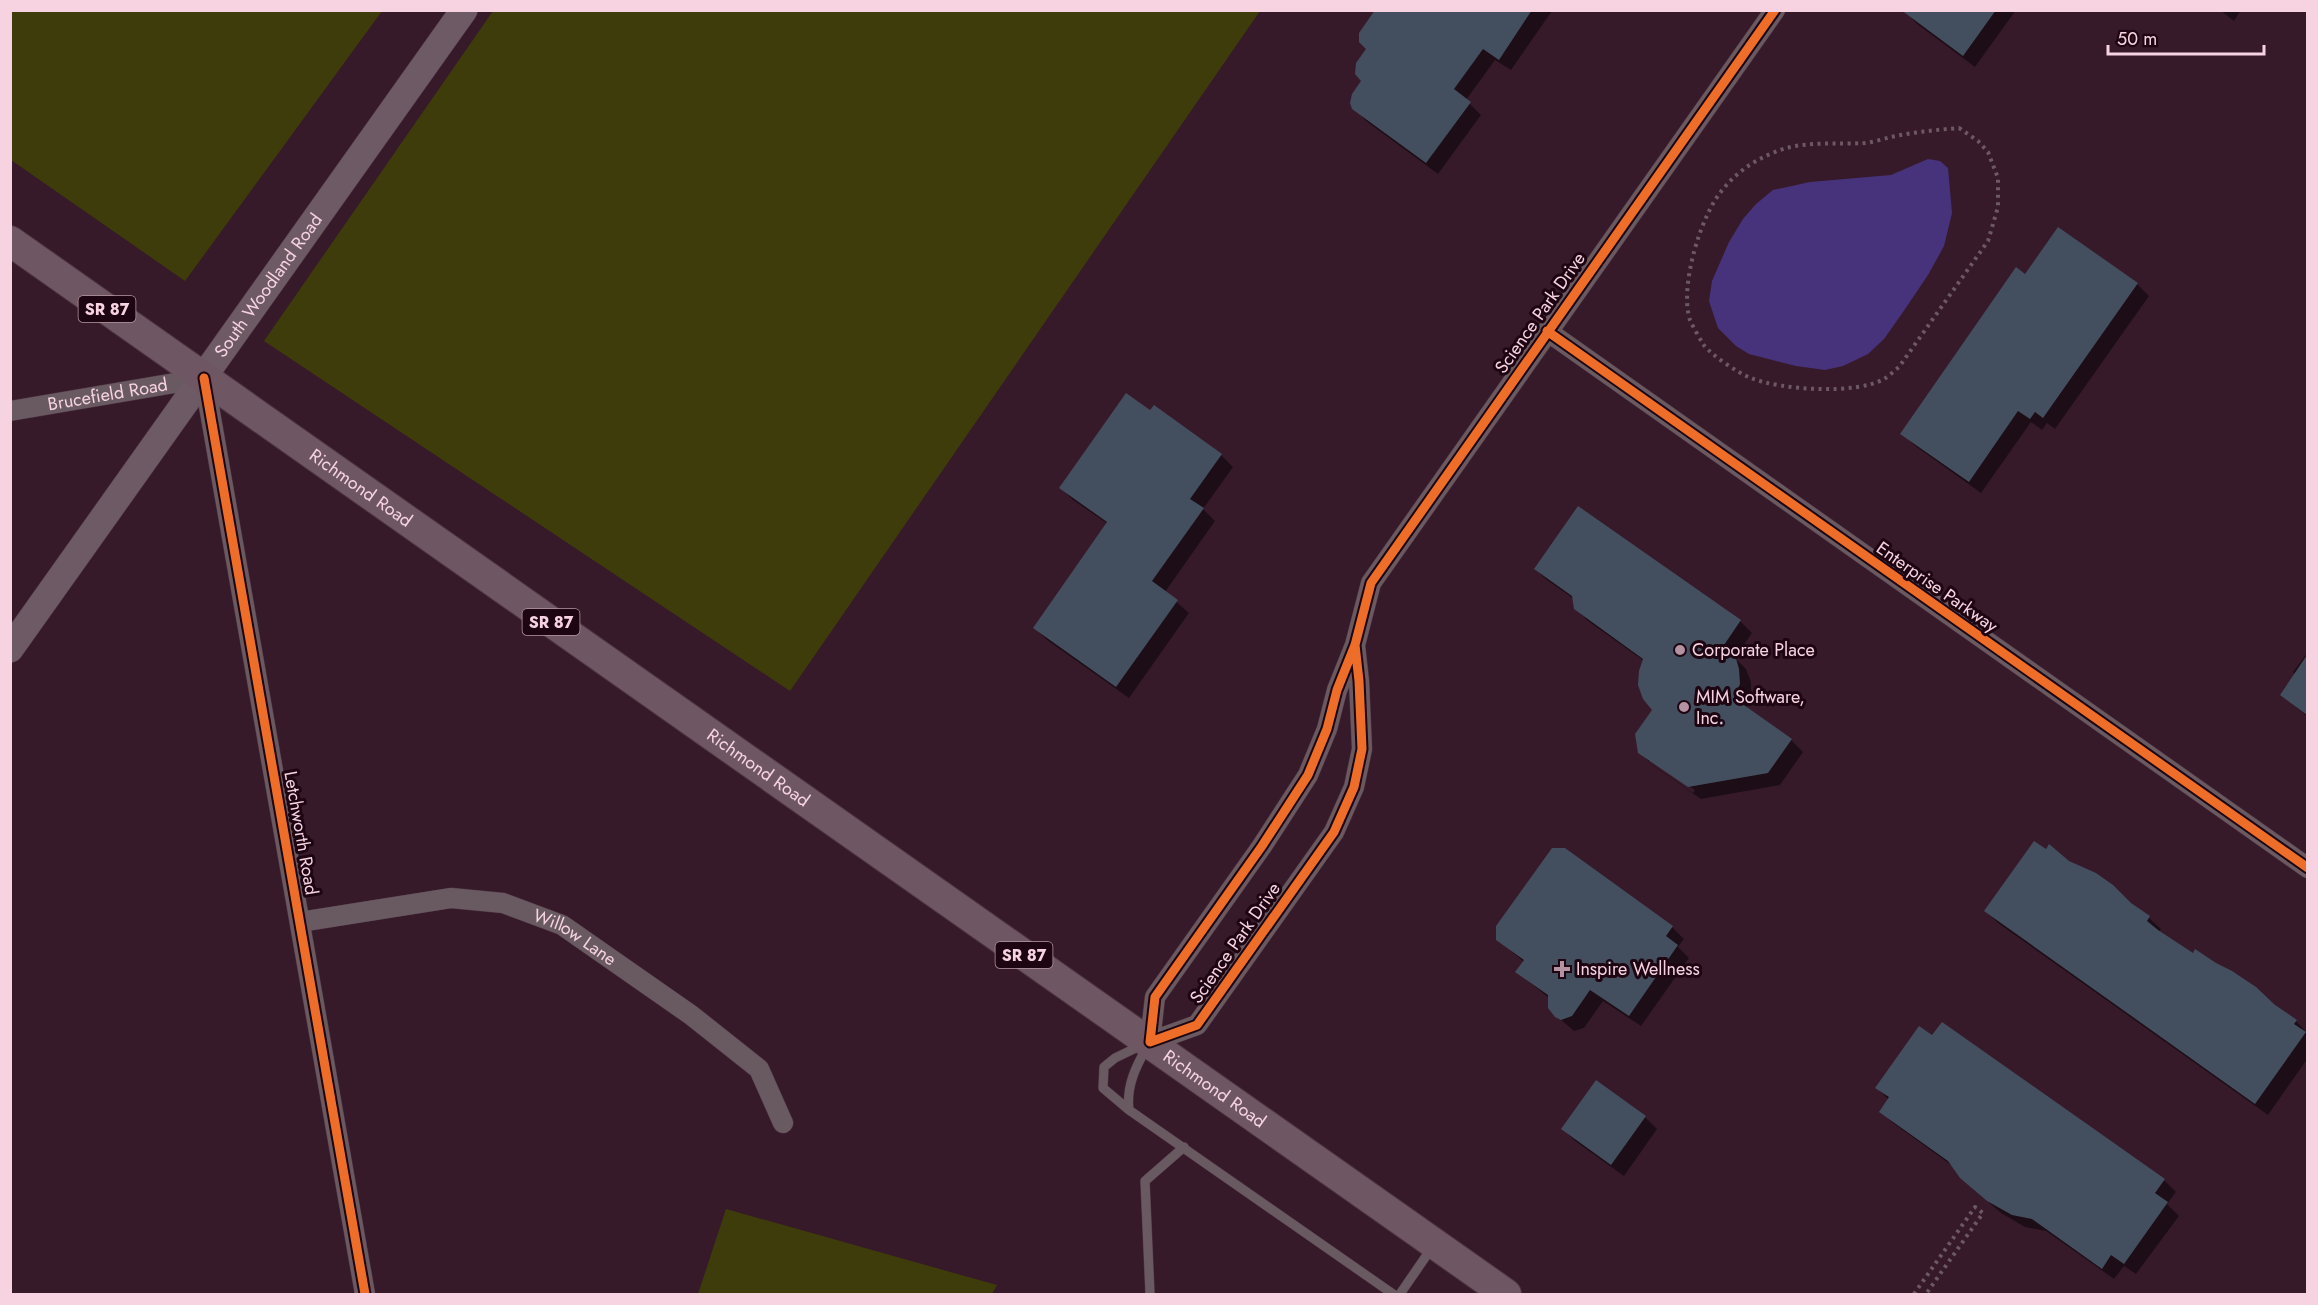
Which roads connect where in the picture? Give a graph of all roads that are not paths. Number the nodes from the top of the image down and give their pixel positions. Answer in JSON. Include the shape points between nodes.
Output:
{"nodes":[{"id":1,"x":464,"y":10,"type":"edge"},
{"id":2,"x":1775,"y":10,"type":"edge"},
{"id":3,"x":10,"y":241,"type":"edge"},
{"id":4,"x":1547,"y":331,"type":"junction"},
{"id":5,"x":204,"y":378,"type":"junction"},
{"id":6,"x":10,"y":411,"type":"edge"},
{"id":7,"x":1355,"y":645,"type":"junction"},
{"id":8,"x":10,"y":649,"type":"edge"},
{"id":9,"x":2307,"y":868,"type":"edge"},
{"id":10,"x":300,"y":922,"type":"junction"},
{"id":11,"x":1150,"y":1042,"type":"junction"},
{"id":12,"x":1129,"y":1110,"type":"junction"},
{"id":13,"x":783,"y":1123,"type":"dead end"},
{"id":14,"x":1184,"y":1147,"type":"junction"},
{"id":15,"x":1434,"y":1244,"type":"junction"},
{"id":16,"x":364,"y":1294,"type":"edge"},
{"id":17,"x":1150,"y":1294,"type":"edge"},
{"id":18,"x":1393,"y":1294,"type":"edge"},
{"id":19,"x":1400,"y":1294,"type":"edge"},
{"id":20,"x":1506,"y":1294,"type":"edge"}],
"edges":[{"from":1,"to":5,"type":"street","name":"South Woodland Road"},
{"from":2,"to":4,"type":"street","name":"Science Park Drive"},
{"from":3,"to":5,"type":"main road","name":"Richmond Road","number":"SR 87"},
{"from":4,"to":7,"type":"street","name":"Science Park Drive","via":[[1371,583]]},
{"from":4,"to":9,"type":"street","name":"Enterprise Parkway"},
{"from":5,"to":6,"type":"street","name":"Brucefield Road"},
{"from":5,"to":8,"type":"street","name":"South Woodland Road"},
{"from":5,"to":10,"type":"street","name":"Letchworth Road"},
{"from":5,"to":11,"type":"main road","name":"Richmond Road","number":"SR 87"},
{"from":7,"to":11,"type":"street","name":"Science Park Drive","via":[[1308,775],[1155,997]]},
{"from":7,"to":11,"type":"street","name":"Science Park Drive","via":[[1362,749],[1354,787],[1334,832],[1197,1025]]},
{"from":10,"to":13,"type":"street","name":"Willow Lane","via":[[451,898],[503,903],[562,925],[691,1015],[759,1069]]},
{"from":10,"to":16,"type":"street","name":"Letchworth Road"},
{"from":11,"to":12,"type":"lane","via":[[1127,1093]]},
{"from":11,"to":12,"type":"lane","via":[[1104,1067],[1103,1088]]},
{"from":11,"to":15,"type":"main road","name":"Richmond Road","number":"SR 87"},
{"from":12,"to":14,"type":"lane"},
{"from":14,"to":17,"type":"lane","via":[[1145,1181]]},
{"from":14,"to":18,"type":"lane"},
{"from":15,"to":19,"type":"lane"},
{"from":15,"to":20,"type":"main road","name":"Richmond Road","number":"SR 87"}]}
